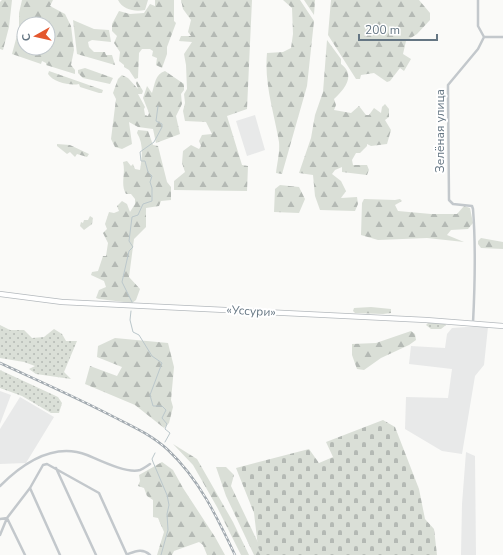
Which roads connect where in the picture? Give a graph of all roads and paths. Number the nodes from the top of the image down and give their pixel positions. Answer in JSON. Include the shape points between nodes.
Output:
{"nodes":[{"id":1,"x":478,"y":0,"type":"edge"},
{"id":2,"x":484,"y":37,"type":"junction"},
{"id":3,"x":503,"y":37,"type":"edge"},
{"id":4,"x":0,"y":294,"type":"edge"},
{"id":5,"x":473,"y":323,"type":"junction"},
{"id":6,"x":503,"y":326,"type":"edge"},
{"id":7,"x":150,"y":464,"type":"dead end"},
{"id":8,"x":56,"y":468,"type":"junction"},
{"id":9,"x":0,"y":486,"type":"edge"},
{"id":10,"x":30,"y":488,"type":"junction"},
{"id":11,"x":7,"y":518,"type":"junction"},
{"id":12,"x":0,"y":519,"type":"edge"},
{"id":13,"x":4,"y":524,"type":"junction"},
{"id":14,"x":0,"y":525,"type":"edge"},
{"id":15,"x":0,"y":535,"type":"edge"},
{"id":16,"x":25,"y":555,"type":"edge"},
{"id":17,"x":60,"y":555,"type":"edge"},
{"id":18,"x":96,"y":555,"type":"edge"},
{"id":19,"x":128,"y":555,"type":"edge"},
{"id":20,"x":150,"y":555,"type":"edge"}],
"edges":[{"from":1,"to":2,"type":"street","via":[[478,26]]},
{"from":2,"to":3,"type":"street"},
{"from":2,"to":5,"type":"street","name":"Зелёная улица","via":[[478,49],[448,84],[449,200],[453,204],[472,206],[473,209],[473,245],[476,258]]},
{"from":4,"to":5,"type":"highway","name":"«Уссури»","via":[[69,302]]},
{"from":5,"to":6,"type":"highway","name":"«Уссури»"},
{"from":7,"to":9,"type":"street","via":[[139,470],[130,470],[79,453],[48,453],[18,470]]},
{"from":8,"to":10,"type":"street","via":[[44,464]]},
{"from":8,"to":18,"type":"street"},
{"from":8,"to":19,"type":"street","via":[[99,493]]},
{"from":10,"to":11,"type":"street"},
{"from":10,"to":17,"type":"street"},
{"from":11,"to":12,"type":"street"},
{"from":11,"to":13,"type":"street"},
{"from":11,"to":16,"type":"street"},
{"from":13,"to":14,"type":"street"},
{"from":13,"to":15,"type":"street"},
{"from":19,"to":20,"type":"street","via":[[141,550]]}]}
